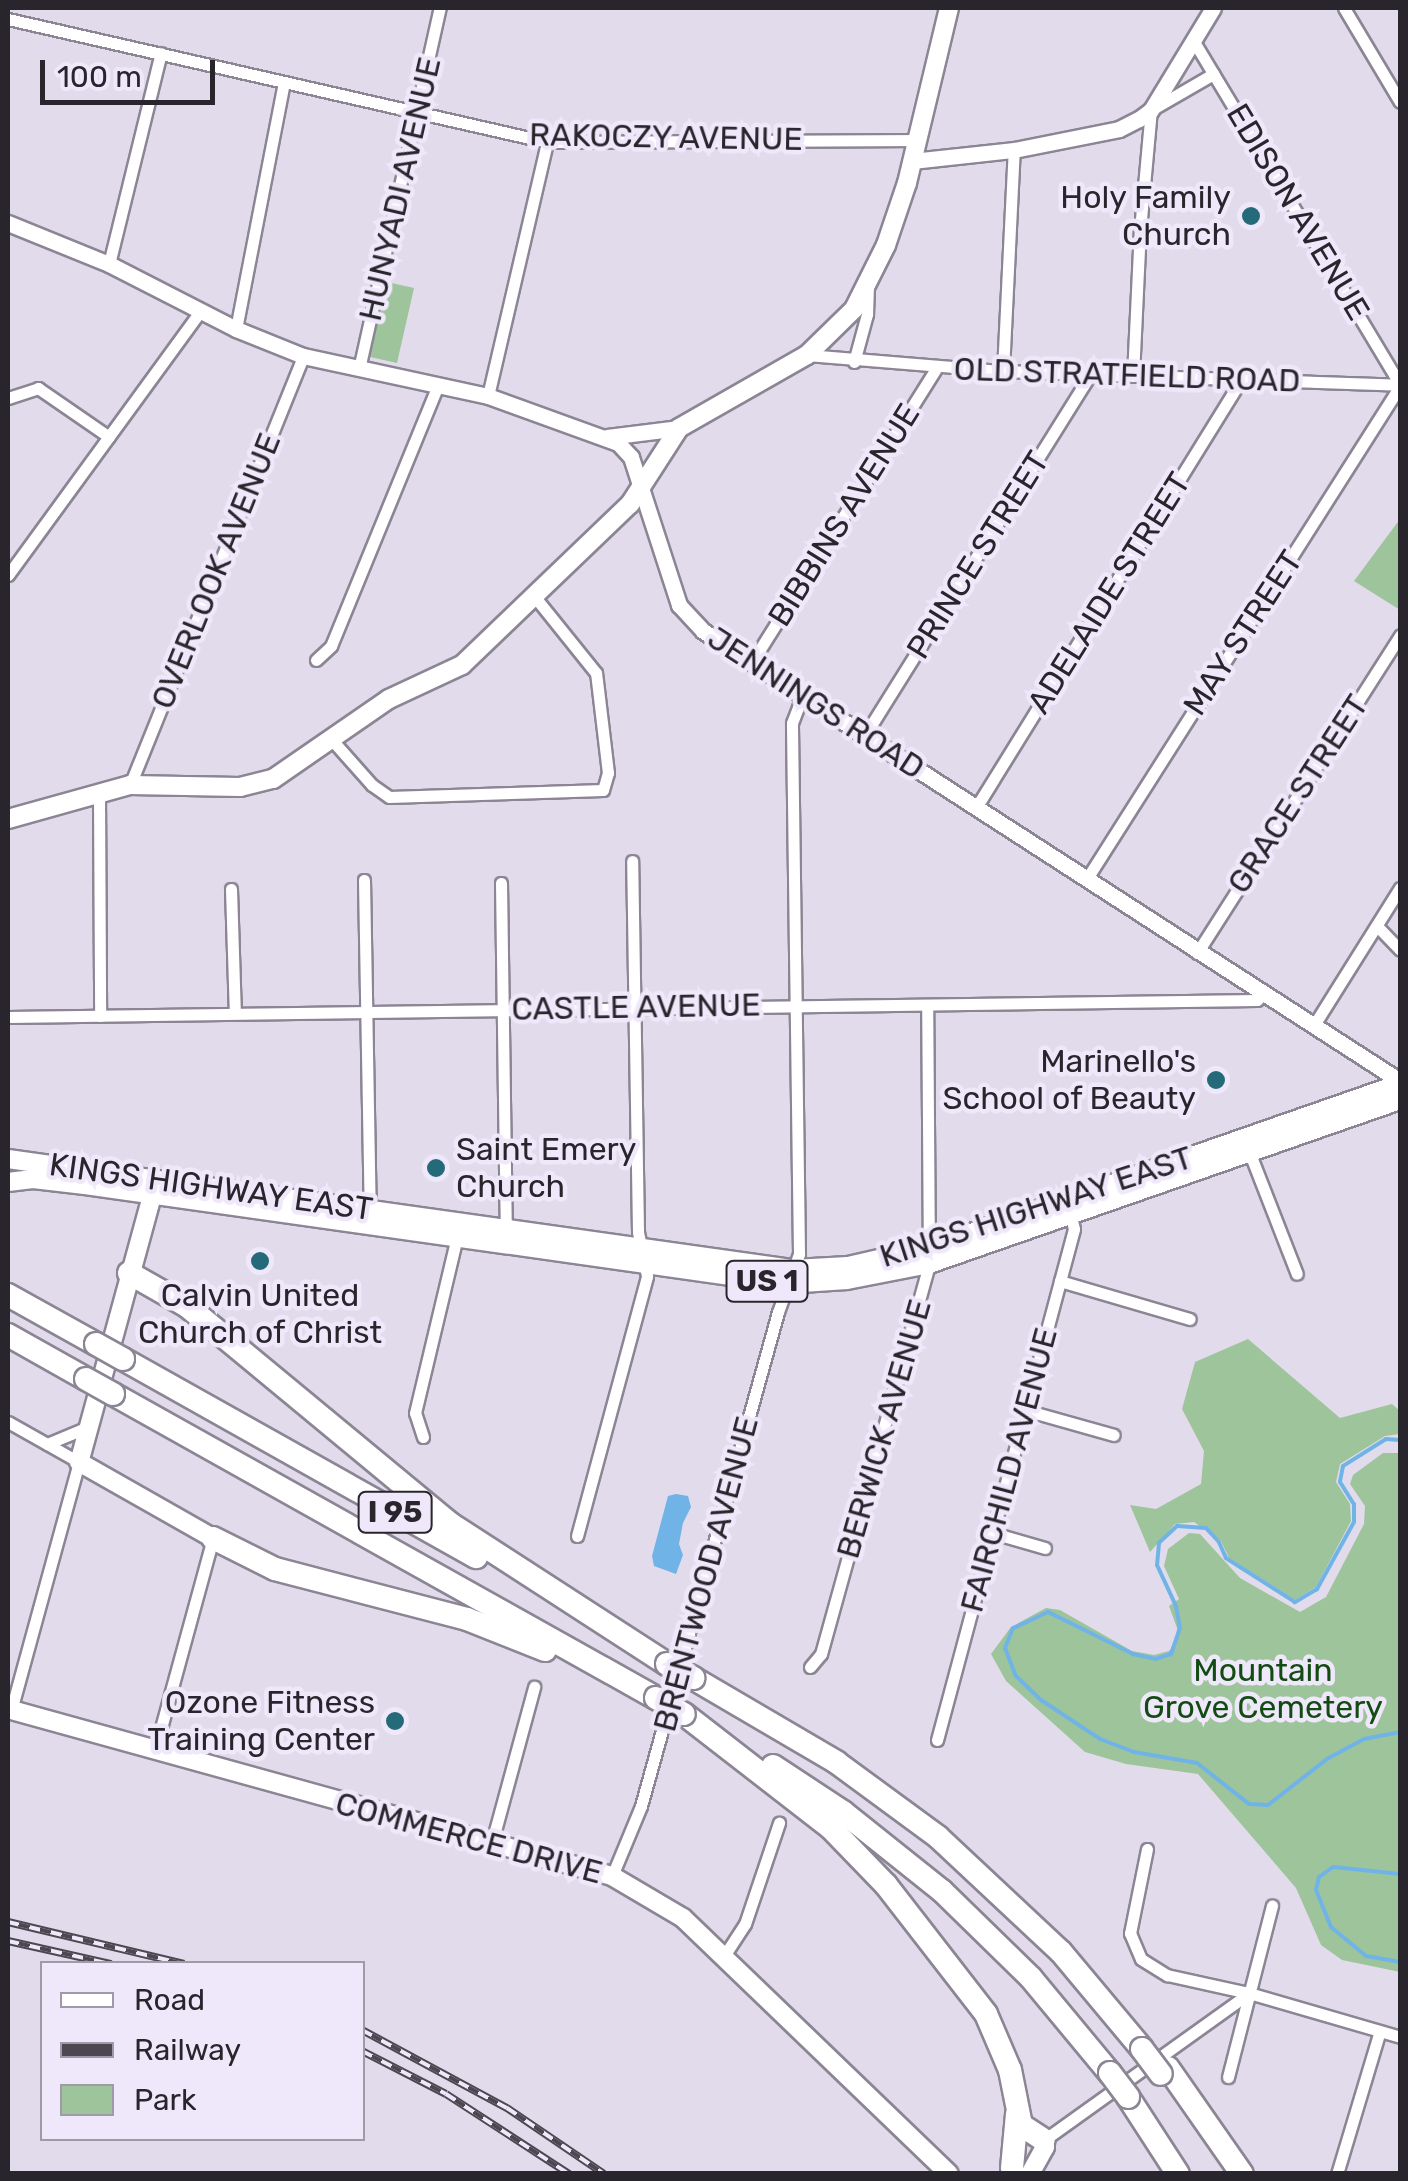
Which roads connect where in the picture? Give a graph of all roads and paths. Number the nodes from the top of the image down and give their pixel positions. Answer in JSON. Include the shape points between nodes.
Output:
{"nodes":[{"id":1,"x":440,"y":8,"type":"edge"},
{"id":2,"x":949,"y":8,"type":"edge"},
{"id":3,"x":1213,"y":8,"type":"edge"},
{"id":4,"x":1344,"y":8,"type":"edge"},
{"id":5,"x":8,"y":19,"type":"edge"},
{"id":6,"x":1193,"y":40,"type":"junction"},
{"id":7,"x":161,"y":52,"type":"junction"},
{"id":8,"x":1213,"y":74,"type":"junction"},
{"id":9,"x":284,"y":83,"type":"junction"},
{"id":10,"x":1400,"y":102,"type":"edge"},
{"id":11,"x":1152,"y":110,"type":"junction"},
{"id":12,"x":418,"y":114,"type":"junction"},
{"id":13,"x":918,"y":140,"type":"junction"},
{"id":14,"x":547,"y":142,"type":"junction"},
{"id":15,"x":1014,"y":150,"type":"junction"},
{"id":16,"x":912,"y":161,"type":"junction"},
{"id":17,"x":8,"y":223,"type":"edge"},
{"id":18,"x":109,"y":264,"type":"junction"},
{"id":19,"x":868,"y":286,"type":"junction"},
{"id":20,"x":200,"y":312,"type":"junction"},
{"id":21,"x":236,"y":329,"type":"junction"},
{"id":22,"x":807,"y":354,"type":"junction"},
{"id":23,"x":302,"y":356,"type":"junction"},
{"id":24,"x":854,"y":362,"type":"junction"},
{"id":25,"x":937,"y":368,"type":"junction"},
{"id":26,"x":358,"y":370,"type":"junction"},
{"id":27,"x":1003,"y":371,"type":"junction"},
{"id":28,"x":1090,"y":375,"type":"junction"},
{"id":29,"x":1133,"y":376,"type":"junction"},
{"id":30,"x":1242,"y":380,"type":"junction"},
{"id":31,"x":1400,"y":385,"type":"edge"},
{"id":32,"x":437,"y":388,"type":"junction"},
{"id":33,"x":488,"y":396,"type":"junction"},
{"id":34,"x":8,"y":398,"type":"edge"},
{"id":35,"x":679,"y":428,"type":"junction"},
{"id":36,"x":108,"y":437,"type":"junction"},
{"id":37,"x":607,"y":437,"type":"junction"},
{"id":38,"x":642,"y":486,"type":"junction"},
{"id":39,"x":8,"y":575,"type":"edge"},
{"id":40,"x":534,"y":596,"type":"junction"},
{"id":41,"x":1400,"y":636,"type":"edge"},
{"id":42,"x":316,"y":660,"type":"dead end"},
{"id":43,"x":752,"y":662,"type":"junction"},
{"id":44,"x":803,"y":694,"type":"junction"},
{"id":45,"x":865,"y":735,"type":"junction"},
{"id":46,"x":332,"y":740,"type":"junction"},
{"id":47,"x":130,"y":786,"type":"junction"},
{"id":48,"x":98,"y":793,"type":"junction"},
{"id":49,"x":977,"y":806,"type":"junction"},
{"id":50,"x":8,"y":819,"type":"edge"},
{"id":51,"x":632,"y":860,"type":"dead end"},
{"id":52,"x":364,"y":880,"type":"dead end"},
{"id":53,"x":1086,"y":880,"type":"junction"},
{"id":54,"x":501,"y":883,"type":"dead end"},
{"id":55,"x":1400,"y":888,"type":"edge"},
{"id":56,"x":231,"y":889,"type":"dead end"},
{"id":57,"x":1376,"y":926,"type":"junction"},
{"id":58,"x":1400,"y":950,"type":"edge"},
{"id":59,"x":1196,"y":953,"type":"junction"},
{"id":60,"x":1263,"y":994,"type":"junction"},
{"id":61,"x":796,"y":1004,"type":"junction"},
{"id":62,"x":927,"y":1005,"type":"junction"},
{"id":63,"x":636,"y":1007,"type":"junction"},
{"id":64,"x":503,"y":1008,"type":"junction"},
{"id":65,"x":369,"y":1011,"type":"junction"},
{"id":66,"x":235,"y":1013,"type":"junction"},
{"id":67,"x":100,"y":1016,"type":"junction"},
{"id":68,"x":8,"y":1017,"type":"edge"},
{"id":69,"x":1314,"y":1025,"type":"junction"},
{"id":70,"x":1400,"y":1083,"type":"edge"},
{"id":71,"x":1400,"y":1100,"type":"edge"},
{"id":72,"x":1247,"y":1145,"type":"junction"},
{"id":73,"x":8,"y":1159,"type":"edge"},
{"id":74,"x":8,"y":1182,"type":"edge"},
{"id":75,"x":154,"y":1187,"type":"junction"},
{"id":76,"x":1068,"y":1207,"type":"junction"},
{"id":77,"x":370,"y":1217,"type":"junction"},
{"id":78,"x":459,"y":1230,"type":"junction"},
{"id":79,"x":506,"y":1237,"type":"junction"},
{"id":80,"x":644,"y":1256,"type":"junction"},
{"id":81,"x":930,"y":1256,"type":"junction"},
{"id":82,"x":129,"y":1273,"type":"junction"},
{"id":83,"x":1297,"y":1274,"type":"dead end"},
{"id":84,"x":790,"y":1277,"type":"junction"},
{"id":85,"x":1060,"y":1281,"type":"junction"},
{"id":86,"x":8,"y":1295,"type":"edge"},
{"id":87,"x":1190,"y":1319,"type":"dead end"},
{"id":88,"x":8,"y":1335,"type":"edge"},
{"id":89,"x":1025,"y":1410,"type":"junction"},
{"id":90,"x":8,"y":1422,"type":"edge"},
{"id":91,"x":88,"y":1428,"type":"junction"},
{"id":92,"x":1114,"y":1435,"type":"dead end"},
{"id":93,"x":422,"y":1438,"type":"dead end"},
{"id":94,"x":47,"y":1444,"type":"junction"},
{"id":95,"x":79,"y":1462,"type":"junction"},
{"id":96,"x":993,"y":1533,"type":"junction"},
{"id":97,"x":578,"y":1536,"type":"dead end"},
{"id":98,"x":213,"y":1538,"type":"junction"},
{"id":99,"x":1045,"y":1548,"type":"dead end"},
{"id":100,"x":666,"y":1664,"type":"junction"},
{"id":101,"x":810,"y":1667,"type":"dead end"},
{"id":102,"x":534,"y":1687,"type":"dead end"},
{"id":103,"x":656,"y":1698,"type":"junction"},
{"id":104,"x":10,"y":1710,"type":"edge"},
{"id":105,"x":684,"y":1714,"type":"junction"},
{"id":106,"x":936,"y":1740,"type":"dead end"},
{"id":107,"x":156,"y":1750,"type":"junction"},
{"id":108,"x":779,"y":1823,"type":"dead end"},
{"id":109,"x":492,"y":1842,"type":"junction"},
{"id":110,"x":1147,"y":1849,"type":"dead end"},
{"id":111,"x":612,"y":1876,"type":"junction"},
{"id":112,"x":1272,"y":1906,"type":"dead end"},
{"id":113,"x":724,"y":1956,"type":"junction"},
{"id":114,"x":1249,"y":1993,"type":"junction"},
{"id":115,"x":1380,"y":2031,"type":"junction"},
{"id":116,"x":1400,"y":2037,"type":"edge"},
{"id":117,"x":1164,"y":2071,"type":"junction"},
{"id":118,"x":1228,"y":2076,"type":"dead end"},
{"id":119,"x":1016,"y":2106,"type":"junction"},
{"id":120,"x":1044,"y":2140,"type":"junction"},
{"id":121,"x":1017,"y":2172,"type":"edge"},
{"id":122,"x":948,"y":2174,"type":"edge"},
{"id":123,"x":1178,"y":2174,"type":"edge"},
{"id":124,"x":1224,"y":2174,"type":"edge"},
{"id":125,"x":1242,"y":2174,"type":"edge"},
{"id":126,"x":1337,"y":2174,"type":"edge"}],
"edges":[{"from":1,"to":12,"type":"street","name":"HUNYADI AVENUE"},
{"from":2,"to":13,"type":"main road"},
{"from":3,"to":6,"type":"street"},
{"from":4,"to":10,"type":"street"},
{"from":5,"to":7,"type":"street","name":"RAKOCZY AVENUE"},
{"from":6,"to":8,"type":"street","name":"EDISON AVENUE"},
{"from":6,"to":11,"type":"street"},
{"from":7,"to":9,"type":"street","name":"RAKOCZY AVENUE"},
{"from":7,"to":18,"type":"street"},
{"from":8,"to":11,"type":"street"},
{"from":8,"to":31,"type":"street","name":"EDISON AVENUE"},
{"from":9,"to":12,"type":"street","name":"RAKOCZY AVENUE"},
{"from":9,"to":21,"type":"street"},
{"from":11,"to":15,"type":"street","via":[[1119,129]]},
{"from":11,"to":29,"type":"street"},
{"from":12,"to":14,"type":"street","name":"RAKOCZY AVENUE"},
{"from":12,"to":26,"type":"street","name":"HUNYADI AVENUE"},
{"from":13,"to":14,"type":"street","name":"RAKOCZY AVENUE"},
{"from":13,"to":16,"type":"main road"},
{"from":14,"to":33,"type":"street"},
{"from":15,"to":16,"type":"street"},
{"from":15,"to":27,"type":"street"},
{"from":16,"to":19,"type":"main road"},
{"from":17,"to":18,"type":"street"},
{"from":18,"to":20,"type":"street"},
{"from":19,"to":22,"type":"main road"},
{"from":19,"to":24,"type":"street","via":[[868,314]]},
{"from":20,"to":21,"type":"street"},
{"from":20,"to":36,"type":"street"},
{"from":21,"to":23,"type":"street"},
{"from":22,"to":24,"type":"street","name":"OLD STRATFIELD ROAD"},
{"from":22,"to":35,"type":"main road"},
{"from":23,"to":26,"type":"street"},
{"from":23,"to":47,"type":"street","name":"OVERLOOK AVENUE"},
{"from":24,"to":25,"type":"street","name":"OLD STRATFIELD ROAD"},
{"from":25,"to":27,"type":"street","name":"OLD STRATFIELD ROAD"},
{"from":25,"to":43,"type":"street","name":"BIBBINS AVENUE"},
{"from":26,"to":32,"type":"street"},
{"from":27,"to":28,"type":"street","name":"OLD STRATFIELD ROAD"},
{"from":28,"to":29,"type":"street","name":"OLD STRATFIELD ROAD"},
{"from":28,"to":45,"type":"street","name":"PRINCE STREET"},
{"from":29,"to":30,"type":"street","name":"OLD STRATFIELD ROAD"},
{"from":30,"to":31,"type":"street","name":"OLD STRATFIELD ROAD"},
{"from":30,"to":49,"type":"street","name":"ADELAIDE STREET"},
{"from":31,"to":53,"type":"street","name":"MAY STREET"},
{"from":32,"to":33,"type":"street"},
{"from":32,"to":42,"type":"street","via":[[330,646]]},
{"from":33,"to":37,"type":"street"},
{"from":34,"to":36,"type":"street","via":[[38,388]]},
{"from":35,"to":37,"type":"street"},
{"from":35,"to":38,"type":"main road"},
{"from":36,"to":39,"type":"street"},
{"from":37,"to":38,"type":"street","name":"JENNINGS ROAD","via":[[631,457]]},
{"from":38,"to":40,"type":"main road"},
{"from":38,"to":43,"type":"street","name":"JENNINGS ROAD","via":[[680,605],[703,630]]},
{"from":40,"to":46,"type":"main road","via":[[462,665],[389,699]]},
{"from":40,"to":46,"type":"street","via":[[596,673],[608,773],[603,790],[389,797]]},
{"from":41,"to":59,"type":"street","name":"GRACE STREET"},
{"from":43,"to":44,"type":"street","name":"JENNINGS ROAD"},
{"from":44,"to":45,"type":"street","name":"JENNINGS ROAD"},
{"from":44,"to":61,"type":"street","name":"BRENTWOOD AVENUE","via":[[792,723]]},
{"from":45,"to":49,"type":"street","name":"JENNINGS ROAD"},
{"from":46,"to":47,"type":"main road","via":[[273,779],[240,787]]},
{"from":47,"to":48,"type":"main road"},
{"from":48,"to":50,"type":"main road"},
{"from":48,"to":67,"type":"street"},
{"from":49,"to":53,"type":"street","name":"JENNINGS ROAD"},
{"from":51,"to":63,"type":"street"},
{"from":52,"to":65,"type":"street"},
{"from":53,"to":59,"type":"street","name":"JENNINGS ROAD"},
{"from":54,"to":64,"type":"street"},
{"from":55,"to":57,"type":"street"},
{"from":56,"to":66,"type":"street"},
{"from":57,"to":58,"type":"street"},
{"from":57,"to":69,"type":"street"},
{"from":59,"to":60,"type":"street","name":"JENNINGS ROAD"},
{"from":60,"to":62,"type":"street","name":"CASTLE AVENUE","via":[[1257,1000]]},
{"from":60,"to":69,"type":"street","name":"JENNINGS ROAD"},
{"from":61,"to":62,"type":"street","name":"CASTLE AVENUE"},
{"from":61,"to":63,"type":"street","name":"CASTLE AVENUE"},
{"from":61,"to":84,"type":"street","name":"BRENTWOOD AVENUE","via":[[798,1254]]},
{"from":62,"to":81,"type":"street","name":"BERWICK AVENUE"},
{"from":63,"to":64,"type":"street","name":"CASTLE AVENUE"},
{"from":63,"to":80,"type":"street"},
{"from":64,"to":65,"type":"street","name":"CASTLE AVENUE"},
{"from":64,"to":79,"type":"street"},
{"from":65,"to":66,"type":"street","name":"CASTLE AVENUE"},
{"from":65,"to":77,"type":"street"},
{"from":66,"to":67,"type":"street","name":"CASTLE AVENUE"},
{"from":67,"to":68,"type":"street","name":"CASTLE AVENUE"},
{"from":69,"to":70,"type":"street","name":"JENNINGS ROAD"},
{"from":70,"to":72,"type":"main road","name":"KINGS HIGHWAY EAST","number":"US 1"},
{"from":71,"to":72,"type":"main road","name":"KINGS HIGHWAY EAST","number":"US 1"},
{"from":72,"to":76,"type":"main road","name":"KINGS HIGHWAY EAST","number":"US 1"},
{"from":72,"to":83,"type":"street"},
{"from":73,"to":75,"type":"main road","name":"KINGS HIGHWAY EAST","number":"US 1"},
{"from":74,"to":75,"type":"main road","name":"KINGS HIGHWAY EAST","number":"US 1"},
{"from":75,"to":77,"type":"main road","name":"KINGS HIGHWAY EAST","number":"US 1"},
{"from":75,"to":82,"type":"main road"},
{"from":76,"to":81,"type":"main road","name":"KINGS HIGHWAY EAST","number":"US 1"},
{"from":76,"to":85,"type":"street","name":"FAIRCHILD AVENUE","via":[[1074,1228]]},
{"from":77,"to":78,"type":"main road","name":"KINGS HIGHWAY EAST","number":"US 1"},
{"from":78,"to":79,"type":"main road","name":"KINGS HIGHWAY EAST","number":"US 1"},
{"from":78,"to":93,"type":"street","via":[[415,1413]]},
{"from":79,"to":80,"type":"main road","name":"KINGS HIGHWAY EAST","number":"US 1"},
{"from":80,"to":84,"type":"main road","name":"KINGS HIGHWAY EAST","number":"US 1"},
{"from":80,"to":97,"type":"street"},
{"from":81,"to":84,"type":"main road","name":"KINGS HIGHWAY EAST","number":"US 1","via":[[846,1280]]},
{"from":81,"to":101,"type":"street","name":"BERWICK AVENUE","via":[[821,1654]]},
{"from":82,"to":91,"type":"main road"},
{"from":82,"to":100,"type":"highway","via":[[187,1306],[449,1524]]},
{"from":84,"to":111,"type":"street","name":"BRENTWOOD AVENUE","via":[[658,1752]]},
{"from":85,"to":87,"type":"street"},
{"from":85,"to":89,"type":"street","name":"FAIRCHILD AVENUE"},
{"from":86,"to":100,"type":"highway","number":"I 95","bridge":true},
{"from":88,"to":103,"type":"highway","number":"I 95","bridge":true},
{"from":89,"to":92,"type":"street"},
{"from":89,"to":96,"type":"street","name":"FAIRCHILD AVENUE"},
{"from":90,"to":94,"type":"street"},
{"from":91,"to":94,"type":"street"},
{"from":91,"to":95,"type":"main road"},
{"from":94,"to":95,"type":"street"},
{"from":95,"to":98,"type":"main road"},
{"from":95,"to":104,"type":"street"},
{"from":96,"to":99,"type":"street"},
{"from":96,"to":106,"type":"street","name":"FAIRCHILD AVENUE"},
{"from":98,"to":103,"type":"highway","via":[[274,1569],[486,1626]]},
{"from":98,"to":107,"type":"street"},
{"from":100,"to":117,"type":"highway","number":"I 95","bridge":true,"via":[[836,1762],[905,1811],[1002,1892]]},
{"from":102,"to":109,"type":"street"},
{"from":103,"to":105,"type":"highway","number":"I 95","bridge":true},
{"from":104,"to":107,"type":"main road","name":"COMMERCE DRIVE"},
{"from":105,"to":119,"type":"highway","via":[[831,1828],[886,1885],[986,2014],[1004,2052]]},
{"from":105,"to":123,"type":"highway","number":"I 95","bridge":true,"via":[[811,1790],[921,1873],[1031,1978],[1110,2072]]},
{"from":107,"to":109,"type":"main road","name":"COMMERCE DRIVE"},
{"from":108,"to":113,"type":"street","via":[[745,1924]]},
{"from":109,"to":111,"type":"main road","name":"COMMERCE DRIVE"},
{"from":110,"to":114,"type":"street","via":[[1130,1933],[1142,1959],[1167,1974]]},
{"from":111,"to":113,"type":"main road","name":"COMMERCE DRIVE","via":[[683,1918]]},
{"from":112,"to":114,"type":"street"},
{"from":113,"to":122,"type":"main road","name":"COMMERCE DRIVE"},
{"from":114,"to":115,"type":"street"},
{"from":114,"to":118,"type":"street"},
{"from":114,"to":120,"type":"street"},
{"from":115,"to":116,"type":"street"},
{"from":115,"to":126,"type":"street"},
{"from":117,"to":124,"type":"highway","number":"I 95"},
{"from":117,"to":125,"type":"highway"},
{"from":119,"to":120,"type":"highway","via":[[1026,2131]]},
{"from":119,"to":121,"type":"highway"},
{"from":120,"to":121,"type":"main road"}]}
